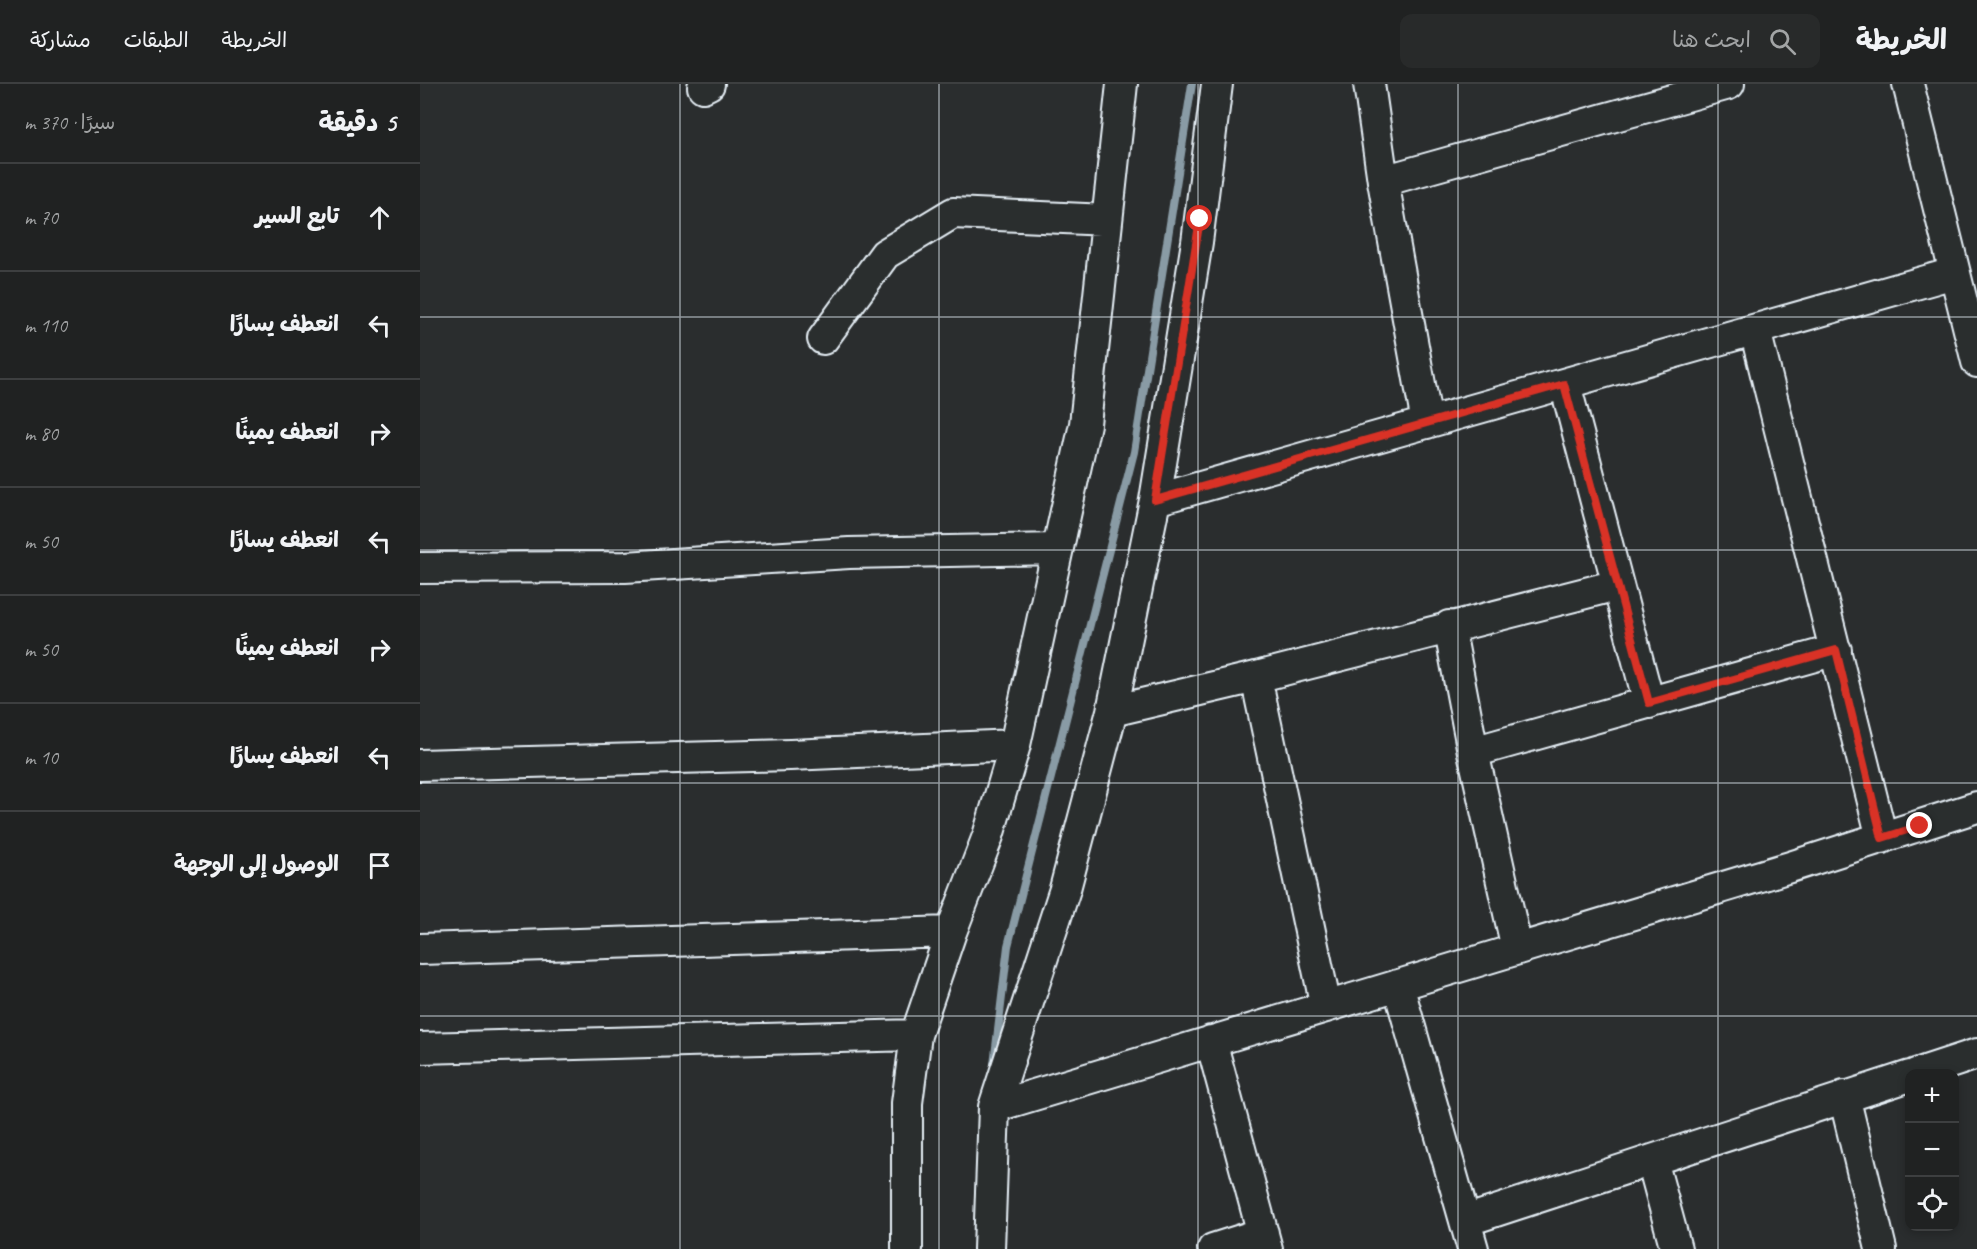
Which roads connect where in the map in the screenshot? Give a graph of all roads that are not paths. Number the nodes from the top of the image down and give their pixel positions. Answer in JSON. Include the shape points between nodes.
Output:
{"nodes":[{"id":1,"x":1122,"y":84,"type":"edge"},
{"id":2,"x":1217,"y":84,"type":"edge"},
{"id":3,"x":1369,"y":84,"type":"edge"},
{"id":4,"x":1729,"y":84,"type":"edge"},
{"id":5,"x":1908,"y":84,"type":"edge"},
{"id":6,"x":1694,"y":89,"type":"edge"},
{"id":7,"x":1383,"y":181,"type":"junction"},
{"id":8,"x":1107,"y":220,"type":"junction"},
{"id":9,"x":1954,"y":273,"type":"junction"},
{"id":10,"x":1755,"y":330,"type":"junction"},
{"id":11,"x":823,"y":339,"type":"dead end"},
{"id":12,"x":1977,"y":362,"type":"edge"},
{"id":13,"x":1564,"y":384,"type":"junction"},
{"id":14,"x":1427,"y":423,"type":"junction"},
{"id":15,"x":1155,"y":500,"type":"junction"},
{"id":16,"x":1058,"y":549,"type":"junction"},
{"id":17,"x":420,"y":568,"type":"edge"},
{"id":18,"x":1617,"y":585,"type":"junction"},
{"id":19,"x":1449,"y":627,"type":"junction"},
{"id":20,"x":1836,"y":650,"type":"junction"},
{"id":21,"x":1256,"y":677,"type":"junction"},
{"id":22,"x":1649,"y":703,"type":"junction"},
{"id":23,"x":1112,"y":711,"type":"junction"},
{"id":24,"x":1015,"y":745,"type":"junction"},
{"id":25,"x":1473,"y":752,"type":"junction"},
{"id":26,"x":420,"y":765,"type":"edge"},
{"id":27,"x":1977,"y":807,"type":"edge"},
{"id":28,"x":1882,"y":838,"type":"junction"},
{"id":29,"x":951,"y":932,"type":"junction"},
{"id":30,"x":420,"y":949,"type":"edge"},
{"id":31,"x":1517,"y":949,"type":"junction"},
{"id":32,"x":1398,"y":985,"type":"junction"},
{"id":33,"x":1326,"y":1007,"type":"junction"},
{"id":34,"x":916,"y":1035,"type":"junction"},
{"id":35,"x":1212,"y":1041,"type":"junction"},
{"id":36,"x":420,"y":1048,"type":"edge"},
{"id":37,"x":1977,"y":1054,"type":"edge"},
{"id":38,"x":1931,"y":1069,"type":"edge"},
{"id":39,"x":1905,"y":1078,"type":"edge"},
{"id":40,"x":1844,"y":1096,"type":"junction"},
{"id":41,"x":994,"y":1107,"type":"junction"},
{"id":42,"x":1652,"y":1160,"type":"junction"},
{"id":43,"x":1465,"y":1221,"type":"junction"},
{"id":44,"x":1265,"y":1241,"type":"edge"},
{"id":45,"x":907,"y":1249,"type":"edge"},
{"id":46,"x":989,"y":1249,"type":"edge"},
{"id":47,"x":1213,"y":1249,"type":"edge"},
{"id":48,"x":1473,"y":1249,"type":"edge"},
{"id":49,"x":1676,"y":1249,"type":"edge"},
{"id":50,"x":1881,"y":1249,"type":"edge"}],
"edges":[{"from":1,"to":8,"type":"street"},
{"from":2,"to":15,"type":"street","via":[[1197,242]]},
{"from":3,"to":7,"type":"street"},
{"from":4,"to":6,"type":"street"},
{"from":5,"to":9,"type":"street"},
{"from":6,"to":7,"type":"street"},
{"from":7,"to":14,"type":"street"},
{"from":8,"to":11,"type":"street","via":[[953,213],[885,254]]},
{"from":8,"to":16,"type":"street","via":[[1085,424]]},
{"from":9,"to":10,"type":"street"},
{"from":9,"to":12,"type":"street"},
{"from":10,"to":13,"type":"street"},
{"from":10,"to":20,"type":"street"},
{"from":13,"to":14,"type":"street"},
{"from":13,"to":18,"type":"street"},
{"from":14,"to":15,"type":"street"},
{"from":15,"to":23,"type":"street"},
{"from":16,"to":17,"type":"street","via":[[849,553],[625,567]]},
{"from":16,"to":24,"type":"street"},
{"from":18,"to":19,"type":"street"},
{"from":18,"to":22,"type":"street"},
{"from":19,"to":21,"type":"street"},
{"from":19,"to":25,"type":"street"},
{"from":20,"to":22,"type":"street"},
{"from":20,"to":28,"type":"street"},
{"from":21,"to":23,"type":"street"},
{"from":21,"to":33,"type":"street"},
{"from":22,"to":25,"type":"street"},
{"from":23,"to":41,"type":"street","via":[[1065,889]]},
{"from":24,"to":26,"type":"street"},
{"from":24,"to":29,"type":"street","via":[[988,836]]},
{"from":25,"to":31,"type":"street"},
{"from":27,"to":28,"type":"street"},
{"from":28,"to":31,"type":"street"},
{"from":29,"to":30,"type":"street"},
{"from":29,"to":34,"type":"street"},
{"from":31,"to":32,"type":"street"},
{"from":32,"to":33,"type":"street"},
{"from":32,"to":43,"type":"street"},
{"from":33,"to":35,"type":"street"},
{"from":34,"to":36,"type":"street"},
{"from":34,"to":45,"type":"street","via":[[907,1103]]},
{"from":35,"to":41,"type":"street"},
{"from":35,"to":44,"type":"street"},
{"from":37,"to":38,"type":"street"},
{"from":39,"to":40,"type":"street"},
{"from":40,"to":42,"type":"street"},
{"from":40,"to":50,"type":"street"},
{"from":41,"to":46,"type":"street"},
{"from":42,"to":43,"type":"street"},
{"from":42,"to":49,"type":"street"},
{"from":43,"to":48,"type":"street"},
{"from":44,"to":47,"type":"street"}]}
